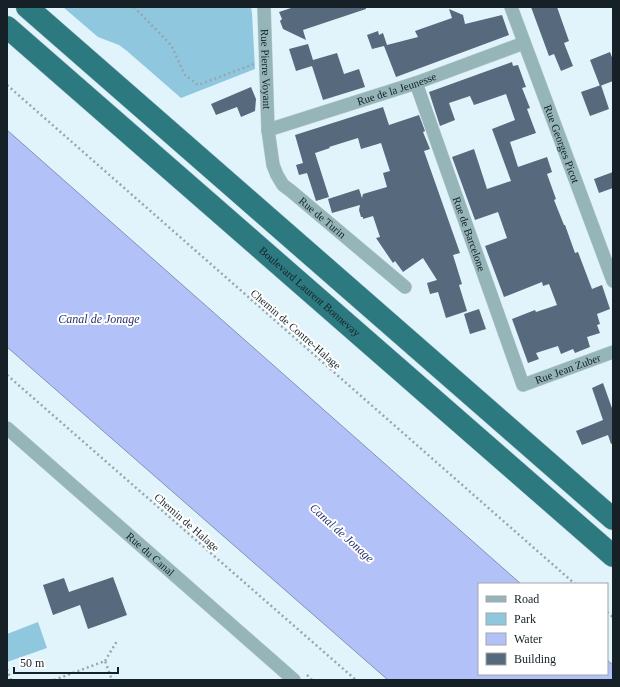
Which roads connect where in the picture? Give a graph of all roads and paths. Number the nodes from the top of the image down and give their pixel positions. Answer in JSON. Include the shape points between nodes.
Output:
{"nodes":[{"id":1,"x":26,"y":7,"type":"edge"},
{"id":2,"x":134,"y":7,"type":"edge"},
{"id":3,"x":264,"y":7,"type":"edge"},
{"id":4,"x":511,"y":7,"type":"edge"},
{"id":5,"x":7,"y":27,"type":"edge"},
{"id":6,"x":524,"y":43,"type":"junction"},
{"id":7,"x":266,"y":60,"type":"junction"},
{"id":8,"x":416,"y":83,"type":"junction"},
{"id":9,"x":7,"y":85,"type":"edge"},
{"id":10,"x":268,"y":130,"type":"junction"},
{"id":11,"x":613,"y":281,"type":"edge"},
{"id":12,"x":406,"y":287,"type":"dead end"},
{"id":13,"x":613,"y":352,"type":"edge"},
{"id":14,"x":7,"y":375,"type":"edge"},
{"id":15,"x":523,"y":385,"type":"joint"},
{"id":16,"x":7,"y":428,"type":"edge"},
{"id":17,"x":613,"y":519,"type":"edge"},
{"id":18,"x":613,"y":556,"type":"edge"},
{"id":19,"x":574,"y":583,"type":"edge"},
{"id":20,"x":117,"y":641,"type":"dead end"},
{"id":21,"x":105,"y":661,"type":"junction"},
{"id":22,"x":7,"y":669,"type":"edge"},
{"id":23,"x":11,"y":680,"type":"edge"},
{"id":24,"x":54,"y":680,"type":"edge"},
{"id":25,"x":112,"y":680,"type":"edge"},
{"id":26,"x":294,"y":680,"type":"edge"},
{"id":27,"x":355,"y":680,"type":"edge"}],
"edges":[{"from":1,"to":17,"type":"highway"},
{"from":2,"to":7,"type":"path","via":[[171,45],[185,76],[198,85]]},
{"from":3,"to":7,"type":"street","name":"Rue Pierre Voyant"},
{"from":4,"to":6,"type":"street","name":"Rue Georges Picot"},
{"from":5,"to":18,"type":"highway","name":"Boulevard Laurent Bonnevay"},
{"from":6,"to":8,"type":"street","name":"Rue de la Jeunesse"},
{"from":6,"to":11,"type":"street","name":"Rue Georges Picot"},
{"from":7,"to":10,"type":"street","name":"Rue Pierre Voyant"},
{"from":8,"to":10,"type":"street","name":"Rue de la Jeunesse"},
{"from":8,"to":15,"type":"street","name":"Rue de Barcelone"},
{"from":9,"to":19,"type":"path","name":"Chemin de Contre-Halage"},
{"from":10,"to":12,"type":"street","name":"Rue de Turin","via":[[273,165],[284,185]]},
{"from":13,"to":15,"type":"street","name":"Rue Jean Zuber"},
{"from":14,"to":27,"type":"path","name":"Chemin de Halage"},
{"from":16,"to":26,"type":"street","name":"Rue du Canal"},
{"from":20,"to":21,"type":"path"},
{"from":21,"to":24,"type":"path"},
{"from":21,"to":25,"type":"path"},
{"from":22,"to":23,"type":"path"}]}
